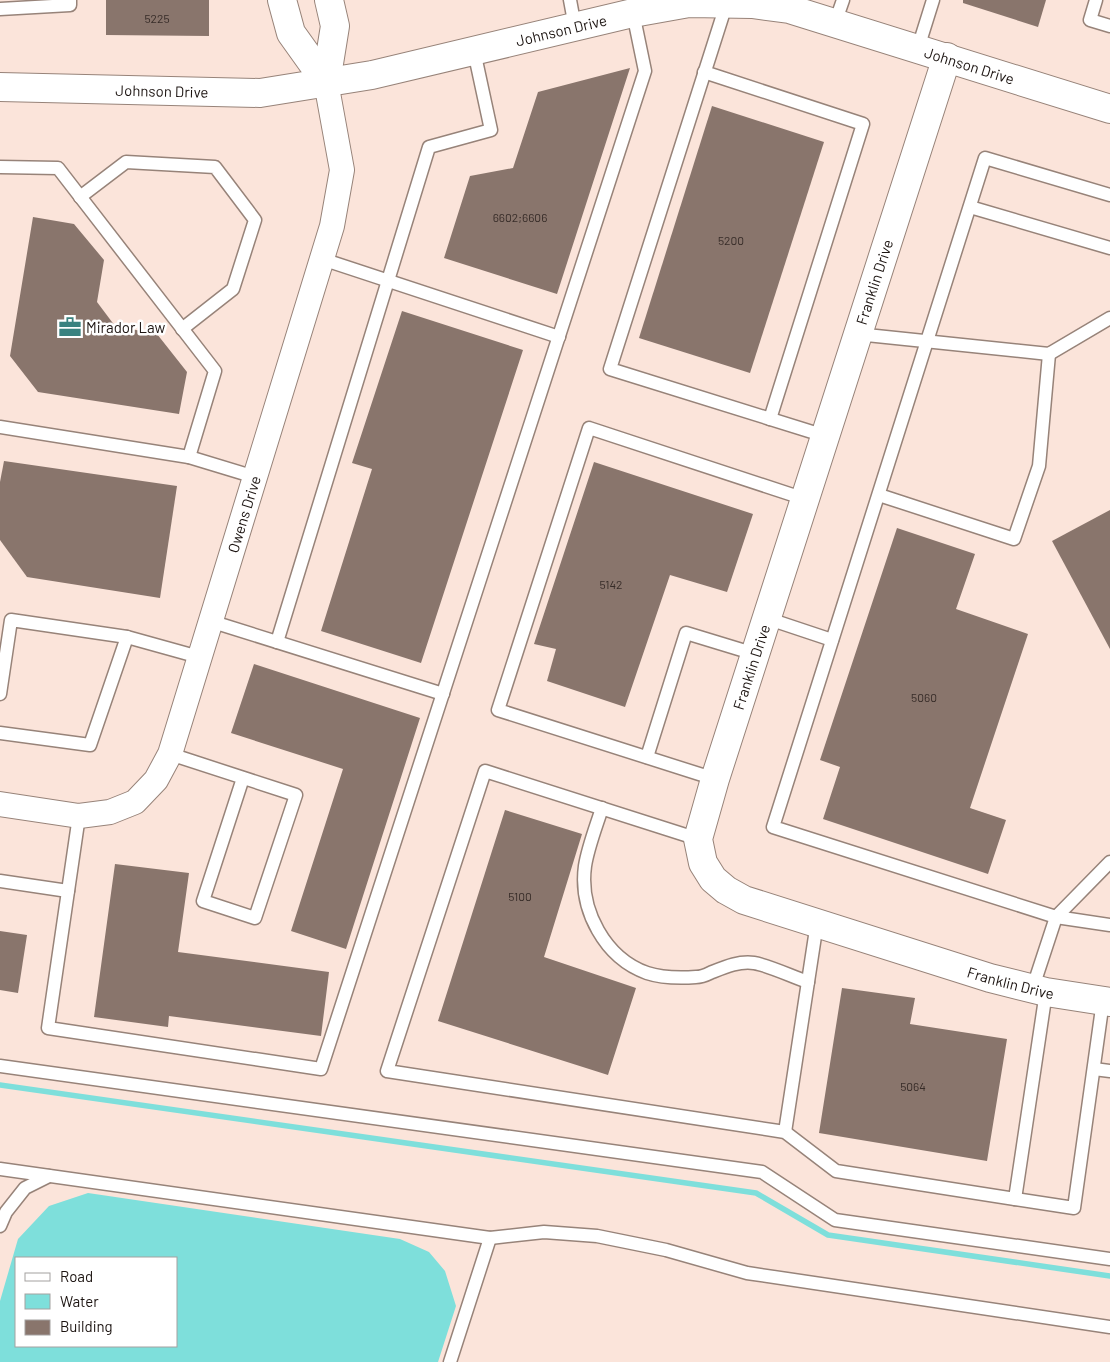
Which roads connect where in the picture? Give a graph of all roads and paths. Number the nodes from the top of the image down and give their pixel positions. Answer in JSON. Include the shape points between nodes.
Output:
{"nodes":[{"id":1,"x":70,"y":0,"type":"edge"},
{"id":2,"x":282,"y":0,"type":"edge"},
{"id":3,"x":329,"y":0,"type":"edge"},
{"id":4,"x":570,"y":0,"type":"edge"},
{"id":5,"x":934,"y":0,"type":"edge"},
{"id":6,"x":1096,"y":0,"type":"edge"},
{"id":7,"x":727,"y":1,"type":"edge"},
{"id":8,"x":680,"y":2,"type":"edge"},
{"id":9,"x":0,"y":8,"type":"edge"},
{"id":10,"x":839,"y":12,"type":"edge"},
{"id":11,"x":633,"y":13,"type":"junction"},
{"id":12,"x":1110,"y":26,"type":"edge"},
{"id":13,"x":575,"y":27,"type":"junction"},
{"id":14,"x":918,"y":48,"type":"junction"},
{"id":15,"x":474,"y":50,"type":"junction"},
{"id":16,"x":947,"y":57,"type":"junction"},
{"id":17,"x":704,"y":72,"type":"junction"},
{"id":18,"x":326,"y":82,"type":"junction"},
{"id":19,"x":0,"y":87,"type":"edge"},
{"id":20,"x":1110,"y":109,"type":"edge"},
{"id":21,"x":0,"y":167,"type":"edge"},
{"id":22,"x":1110,"y":196,"type":"edge"},
{"id":23,"x":80,"y":197,"type":"junction"},
{"id":24,"x":970,"y":206,"type":"junction"},
{"id":25,"x":1110,"y":248,"type":"edge"},
{"id":26,"x":322,"y":260,"type":"junction"},
{"id":27,"x":388,"y":281,"type":"junction"},
{"id":28,"x":1110,"y":318,"type":"edge"},
{"id":29,"x":182,"y":329,"type":"junction"},
{"id":30,"x":857,"y":334,"type":"junction"},
{"id":31,"x":559,"y":337,"type":"junction"},
{"id":32,"x":927,"y":342,"type":"junction"},
{"id":33,"x":1049,"y":354,"type":"junction"},
{"id":34,"x":770,"y":419,"type":"junction"},
{"id":35,"x":0,"y":427,"type":"edge"},
{"id":36,"x":825,"y":436,"type":"junction"},
{"id":37,"x":189,"y":457,"type":"junction"},
{"id":38,"x":255,"y":477,"type":"junction"},
{"id":39,"x":878,"y":495,"type":"junction"},
{"id":40,"x":804,"y":499,"type":"junction"},
{"id":41,"x":766,"y":618,"type":"junction"},
{"id":42,"x":210,"y":621,"type":"junction"},
{"id":43,"x":127,"y":637,"type":"junction"},
{"id":44,"x":832,"y":640,"type":"junction"},
{"id":45,"x":278,"y":642,"type":"junction"},
{"id":46,"x":755,"y":654,"type":"junction"},
{"id":47,"x":199,"y":657,"type":"junction"},
{"id":48,"x":0,"y":694,"type":"edge"},
{"id":49,"x":443,"y":694,"type":"junction"},
{"id":50,"x":0,"y":733,"type":"edge"},
{"id":51,"x":170,"y":754,"type":"junction"},
{"id":52,"x":647,"y":757,"type":"junction"},
{"id":53,"x":243,"y":778,"type":"junction"},
{"id":54,"x":714,"y":779,"type":"junction"},
{"id":55,"x":0,"y":804,"type":"edge"},
{"id":56,"x":602,"y":808,"type":"junction"},
{"id":57,"x":79,"y":816,"type":"junction"},
{"id":58,"x":698,"y":839,"type":"junction"},
{"id":59,"x":1110,"y":862,"type":"edge"},
{"id":60,"x":0,"y":881,"type":"edge"},
{"id":61,"x":68,"y":891,"type":"junction"},
{"id":62,"x":1056,"y":917,"type":"junction"},
{"id":63,"x":817,"y":923,"type":"junction"},
{"id":64,"x":1110,"y":925,"type":"edge"},
{"id":65,"x":808,"y":982,"type":"junction"},
{"id":66,"x":1039,"y":991,"type":"junction"},
{"id":67,"x":1107,"y":1002,"type":"edge"},
{"id":68,"x":0,"y":1066,"type":"edge"},
{"id":69,"x":1094,"y":1069,"type":"junction"},
{"id":70,"x":1110,"y":1071,"type":"edge"},
{"id":71,"x":785,"y":1132,"type":"junction"},
{"id":72,"x":0,"y":1169,"type":"edge"},
{"id":73,"x":49,"y":1176,"type":"junction"},
{"id":74,"x":1016,"y":1199,"type":"junction"},
{"id":75,"x":0,"y":1226,"type":"edge"},
{"id":76,"x":490,"y":1238,"type":"junction"},
{"id":77,"x":1110,"y":1258,"type":"edge"},
{"id":78,"x":1110,"y":1327,"type":"edge"},
{"id":79,"x":450,"y":1362,"type":"edge"}],
"edges":[{"from":1,"to":9,"type":"lane","via":[[70,5]]},
{"from":2,"to":18,"type":"street","name":"Owens Drive","via":[[291,33]]},
{"from":3,"to":18,"type":"street","name":"Owens Drive","via":[[335,26]]},
{"from":4,"to":13,"type":"lane"},
{"from":5,"to":14,"type":"lane"},
{"from":6,"to":12,"type":"lane","via":[[1090,20]]},
{"from":7,"to":8,"type":"street","name":"Johnson Drive"},
{"from":7,"to":10,"type":"street","name":"Johnson Drive"},
{"from":7,"to":17,"type":"lane"},
{"from":8,"to":11,"type":"street","name":"Johnson Drive"},
{"from":10,"to":14,"type":"street","name":"Johnson Drive"},
{"from":11,"to":13,"type":"street","name":"Johnson Drive"},
{"from":11,"to":31,"type":"lane","via":[[645,71]]},
{"from":13,"to":15,"type":"street","name":"Johnson Drive"},
{"from":14,"to":16,"type":"street","name":"Johnson Drive"},
{"from":15,"to":18,"type":"street","name":"Johnson Drive","via":[[372,75]]},
{"from":15,"to":27,"type":"lane","via":[[491,130],[429,147]]},
{"from":16,"to":20,"type":"street","name":"Johnson Drive"},
{"from":16,"to":30,"type":"street","name":"Franklin Drive"},
{"from":17,"to":34,"type":"lane","via":[[863,124]]},
{"from":17,"to":34,"type":"lane","via":[[610,369]]},
{"from":18,"to":19,"type":"street","name":"Johnson Drive","via":[[260,93]]},
{"from":18,"to":26,"type":"street","name":"Owens Drive","via":[[342,170]]},
{"from":21,"to":23,"type":"lane","via":[[58,168]]},
{"from":22,"to":24,"type":"lane","via":[[985,158]]},
{"from":23,"to":29,"type":"lane"},
{"from":23,"to":29,"type":"lane","via":[[126,162],[215,168],[255,220],[233,289]]},
{"from":24,"to":25,"type":"lane"},
{"from":24,"to":32,"type":"lane"},
{"from":26,"to":27,"type":"lane"},
{"from":26,"to":38,"type":"street","name":"Owens Drive"},
{"from":27,"to":31,"type":"lane"},
{"from":27,"to":45,"type":"lane"},
{"from":28,"to":33,"type":"lane"},
{"from":29,"to":37,"type":"lane","via":[[215,371]]},
{"from":30,"to":32,"type":"lane"},
{"from":30,"to":36,"type":"street","name":"Franklin Drive"},
{"from":31,"to":49,"type":"lane"},
{"from":32,"to":33,"type":"lane"},
{"from":32,"to":39,"type":"lane"},
{"from":33,"to":39,"type":"lane","via":[[1039,466],[1014,538]]},
{"from":34,"to":36,"type":"lane"},
{"from":35,"to":37,"type":"lane"},
{"from":36,"to":40,"type":"street","name":"Franklin Drive"},
{"from":37,"to":38,"type":"lane"},
{"from":38,"to":42,"type":"street","name":"Owens Drive"},
{"from":39,"to":44,"type":"lane"},
{"from":40,"to":41,"type":"street","name":"Franklin Drive"},
{"from":40,"to":52,"type":"lane","via":[[589,428],[498,710]]},
{"from":41,"to":44,"type":"lane"},
{"from":41,"to":46,"type":"street","name":"Franklin Drive"},
{"from":42,"to":45,"type":"lane"},
{"from":42,"to":47,"type":"street","name":"Owens Drive"},
{"from":43,"to":47,"type":"lane"},
{"from":43,"to":48,"type":"lane","via":[[11,620]]},
{"from":43,"to":50,"type":"lane","via":[[90,745]]},
{"from":44,"to":62,"type":"lane","via":[[773,827]]},
{"from":45,"to":49,"type":"lane"},
{"from":46,"to":52,"type":"lane","via":[[686,633]]},
{"from":46,"to":54,"type":"street","name":"Franklin Drive"},
{"from":47,"to":51,"type":"street","name":"Owens Drive"},
{"from":49,"to":61,"type":"lane","via":[[321,1069],[48,1028]]},
{"from":51,"to":53,"type":"lane"},
{"from":51,"to":57,"type":"street","name":"Owens Drive","via":[[156,780],[136,802],[110,812]]},
{"from":52,"to":54,"type":"lane"},
{"from":53,"to":53,"type":"lane","via":[[296,795],[255,918],[202,901]]},
{"from":54,"to":58,"type":"street","name":"Franklin Drive"},
{"from":55,"to":57,"type":"street","name":"Owens Drive"},
{"from":56,"to":58,"type":"lane"},
{"from":56,"to":65,"type":"lane","via":[[585,867],[587,902],[600,934],[626,962],[648,973],[699,978],[733,963],[755,963]]},
{"from":56,"to":71,"type":"lane","via":[[485,771],[387,1071]]},
{"from":57,"to":61,"type":"lane"},
{"from":58,"to":63,"type":"street","name":"Franklin Drive","via":[[703,863],[713,879],[726,890],[744,900]]},
{"from":59,"to":62,"type":"lane"},
{"from":60,"to":61,"type":"lane"},
{"from":62,"to":64,"type":"lane"},
{"from":62,"to":66,"type":"lane"},
{"from":63,"to":65,"type":"lane"},
{"from":63,"to":66,"type":"street","name":"Franklin Drive"},
{"from":65,"to":71,"type":"lane"},
{"from":66,"to":67,"type":"street","name":"Franklin Drive"},
{"from":66,"to":74,"type":"lane"},
{"from":67,"to":69,"type":"lane"},
{"from":68,"to":77,"type":"lane","via":[[762,1172],[835,1220]]},
{"from":69,"to":70,"type":"lane"},
{"from":69,"to":74,"type":"lane","via":[[1074,1208]]},
{"from":71,"to":74,"type":"lane","via":[[836,1171]]},
{"from":72,"to":73,"type":"lane"},
{"from":73,"to":75,"type":"lane","via":[[25,1188],[6,1212]]},
{"from":73,"to":76,"type":"lane"},
{"from":76,"to":78,"type":"lane","via":[[544,1232],[596,1236],[666,1250],[747,1273]]},
{"from":76,"to":79,"type":"lane"}]}
